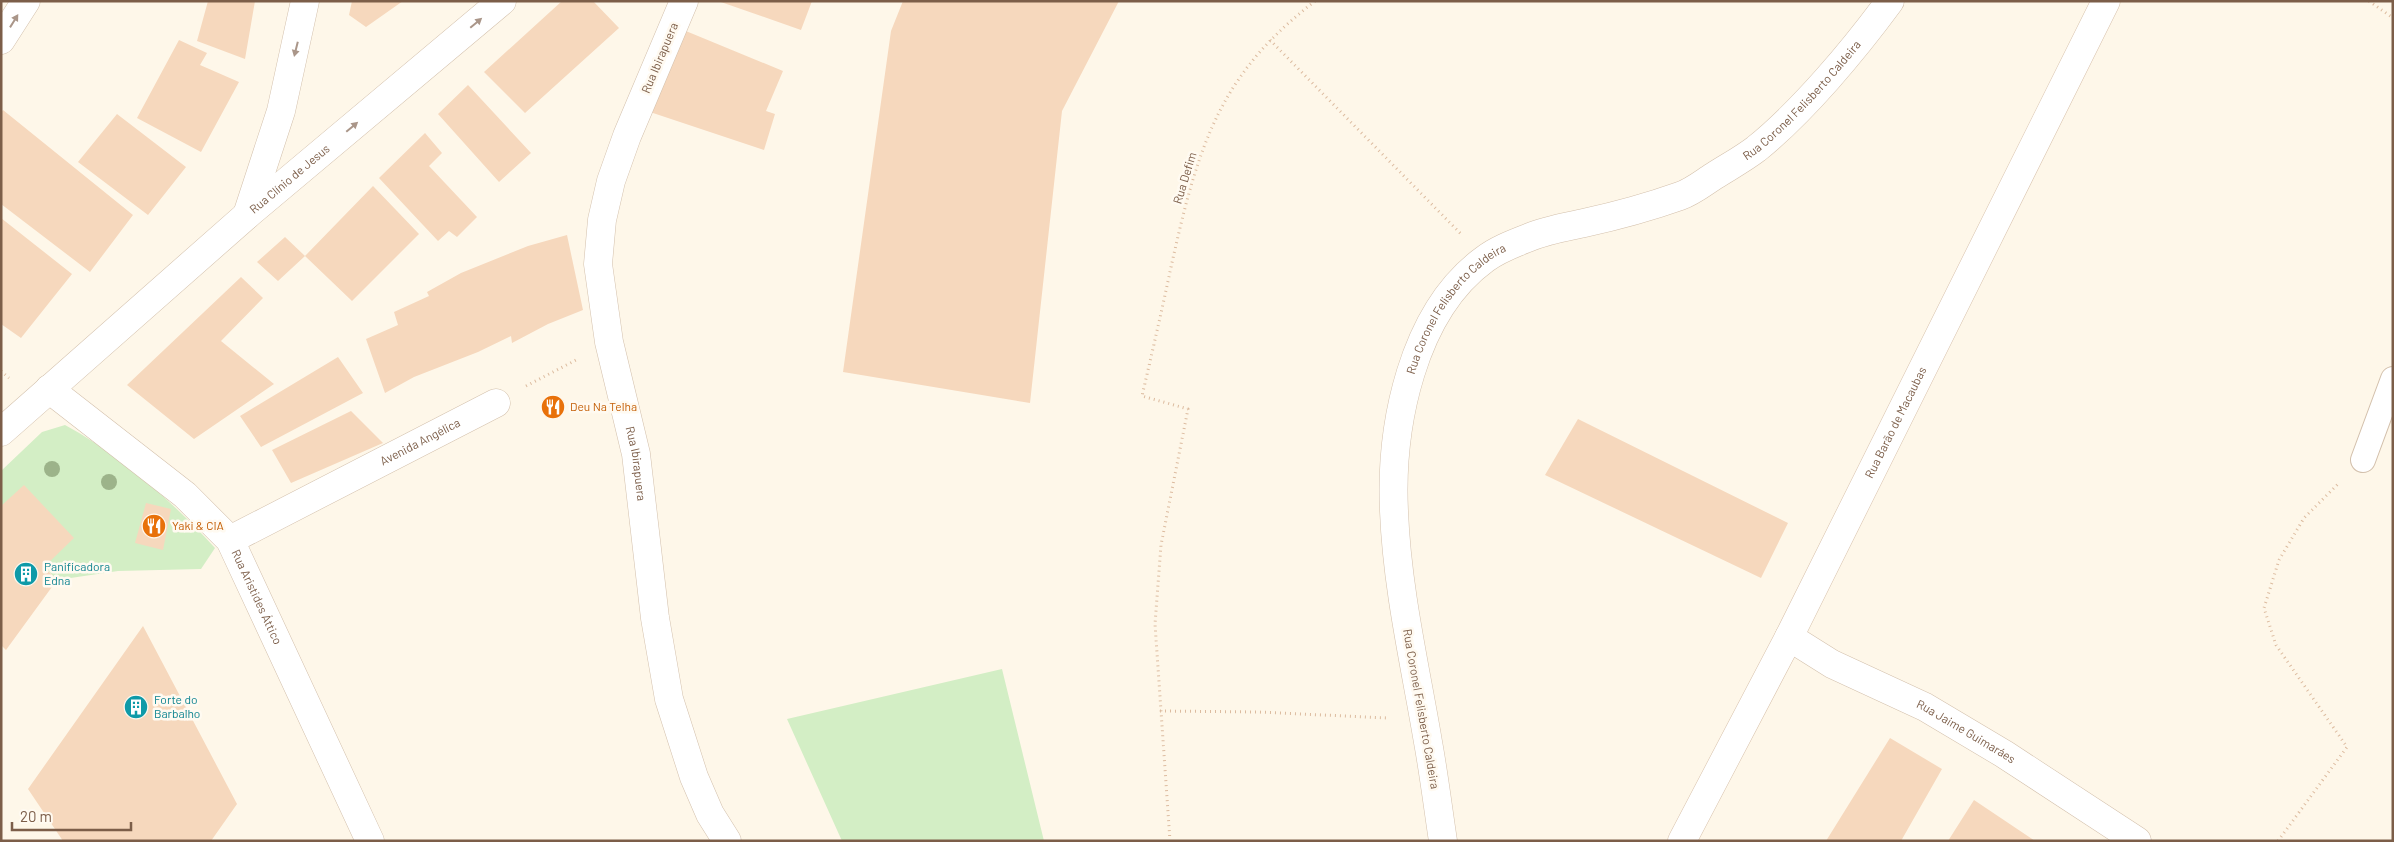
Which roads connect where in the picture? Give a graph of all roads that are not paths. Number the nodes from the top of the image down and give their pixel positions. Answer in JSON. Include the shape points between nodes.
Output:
{"nodes":[{"id":1,"x":26,"y":1,"type":"edge"},
{"id":2,"x":305,"y":1,"type":"edge"},
{"id":3,"x":502,"y":1,"type":"edge"},
{"id":4,"x":684,"y":1,"type":"edge"},
{"id":5,"x":1890,"y":1,"type":"edge"},
{"id":6,"x":2106,"y":1,"type":"edge"},
{"id":7,"x":1,"y":40,"type":"edge"},
{"id":8,"x":247,"y":214,"type":"junction"},
{"id":9,"x":2393,"y":379,"type":"edge"},
{"id":10,"x":49,"y":389,"type":"junction"},
{"id":11,"x":496,"y":402,"type":"road end"},
{"id":12,"x":1,"y":432,"type":"edge"},
{"id":13,"x":2363,"y":460,"type":"road end"},
{"id":14,"x":230,"y":540,"type":"junction"},
{"id":15,"x":1789,"y":637,"type":"junction"},
{"id":16,"x":370,"y":841,"type":"edge"},
{"id":17,"x":727,"y":841,"type":"edge"},
{"id":18,"x":1443,"y":841,"type":"edge"},
{"id":19,"x":1682,"y":841,"type":"edge"},
{"id":20,"x":2137,"y":841,"type":"edge"}],
"edges":[{"from":7,"to":1,"type":"street","one_way":true},
{"from":2,"to":8,"type":"street","name":"Rua Clínio de Jesus","one_way":true,"via":[[281,111]]},
{"from":8,"to":3,"type":"street","name":"Rua Clínio de Jesus","one_way":true},
{"from":4,"to":17,"type":"street","name":"Rua Ibirapuera","via":[[611,181],[602,220],[598,264],[609,342],[636,454],[655,618],[669,699],[694,777],[710,814]]},
{"from":5,"to":18,"type":"street","name":"Rua Coronel Felisberto Caldeira","via":[[1823,82],[1754,151],[1684,195],[1621,215],[1533,235],[1485,259],[1444,301],[1424,337],[1406,385],[1395,454],[1394,510],[1400,586]]},
{"from":6,"to":15,"type":"street","name":"Rua Barão de Macaubas"},
{"from":8,"to":10,"type":"street"},
{"from":9,"to":13,"type":"lane"},
{"from":10,"to":12,"type":"street"},
{"from":10,"to":14,"type":"street","name":"Rua Aristides Áttico","via":[[186,495]]},
{"from":11,"to":14,"type":"street","name":"Avenida Angélica"},
{"from":14,"to":16,"type":"street","name":"Rua Aristides Áttico"},
{"from":15,"to":19,"type":"street","name":"Rua Barão de Macaubas"},
{"from":15,"to":20,"type":"street","name":"Rua Jaime Guimaráes","via":[[1832,664],[1925,707]]}]}
